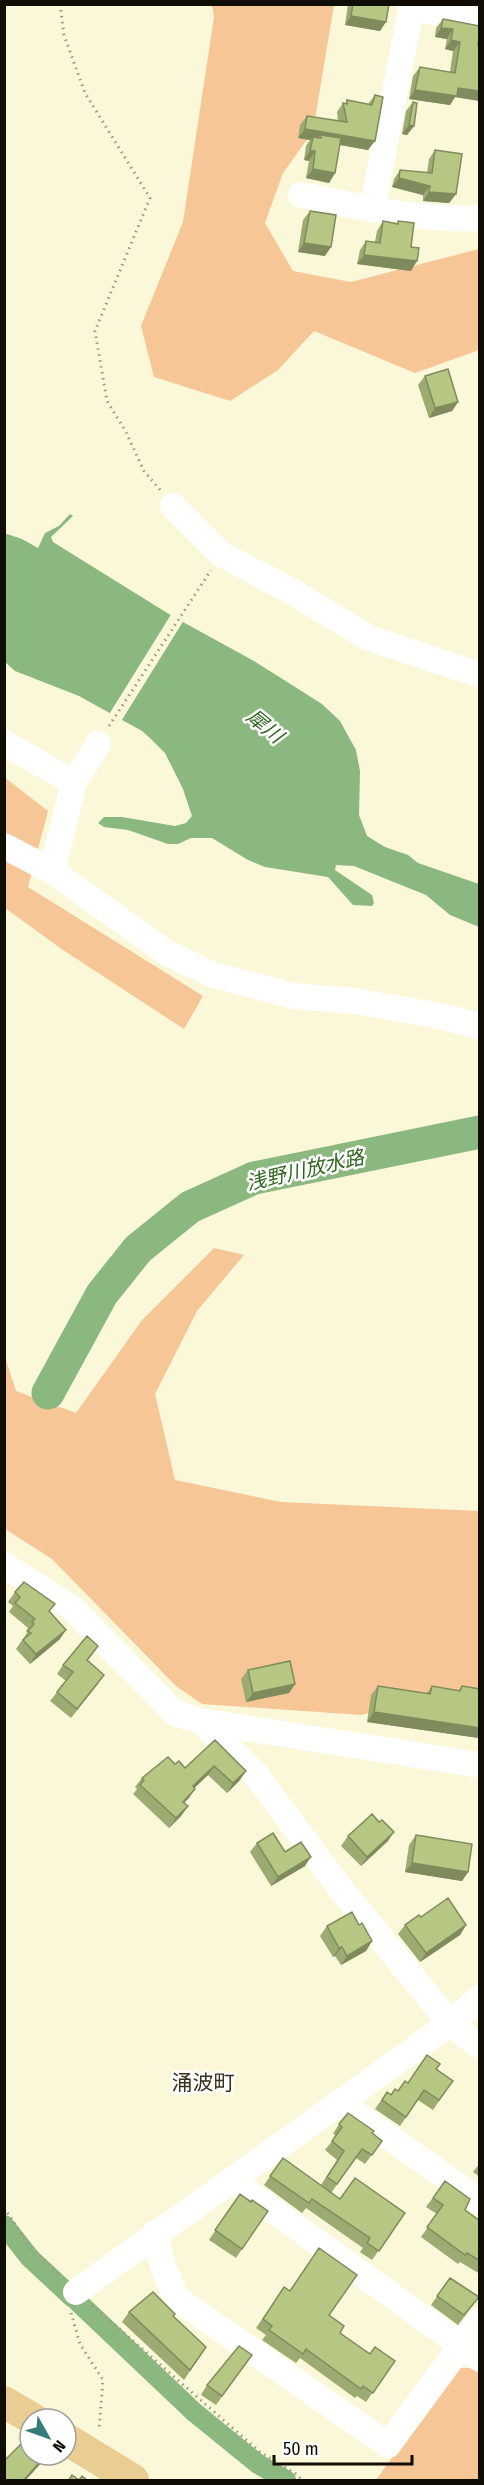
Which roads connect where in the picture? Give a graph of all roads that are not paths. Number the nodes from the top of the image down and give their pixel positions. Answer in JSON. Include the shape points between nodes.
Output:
{"nodes":[{"id":1,"x":411,"y":6,"type":"edge"},
{"id":2,"x":480,"y":21,"type":"edge"},
{"id":3,"x":301,"y":195,"type":"dead end"},
{"id":4,"x":372,"y":210,"type":"junction"},
{"id":5,"x":480,"y":218,"type":"edge"},
{"id":6,"x":173,"y":506,"type":"road end"},
{"id":7,"x":480,"y":675,"type":"edge"},
{"id":8,"x":4,"y":743,"type":"edge"},
{"id":9,"x":98,"y":744,"type":"road end"},
{"id":10,"x":74,"y":783,"type":"junction"},
{"id":11,"x":4,"y":846,"type":"edge"},
{"id":12,"x":52,"y":871,"type":"junction"},
{"id":13,"x":480,"y":1026,"type":"edge"},
{"id":14,"x":4,"y":1565,"type":"edge"},
{"id":15,"x":201,"y":1721,"type":"junction"},
{"id":16,"x":480,"y":1766,"type":"edge"},
{"id":17,"x":480,"y":1997,"type":"edge"},
{"id":18,"x":452,"y":2022,"type":"junction"},
{"id":19,"x":480,"y":2046,"type":"edge"},
{"id":20,"x":339,"y":2102,"type":"junction"},
{"id":21,"x":231,"y":2180,"type":"junction"},
{"id":22,"x":480,"y":2201,"type":"edge"},
{"id":23,"x":155,"y":2233,"type":"junction"},
{"id":24,"x":76,"y":2292,"type":"road end"},
{"id":25,"x":480,"y":2320,"type":"edge"},
{"id":26,"x":470,"y":2353,"type":"edge"},
{"id":27,"x":4,"y":2402,"type":"edge"},
{"id":28,"x":18,"y":2410,"type":"edge"},
{"id":29,"x":78,"y":2446,"type":"edge"},
{"id":30,"x":133,"y":2481,"type":"edge"}],
"edges":[{"from":1,"to":2,"type":"street"},
{"from":1,"to":4,"type":"street"},
{"from":3,"to":4,"type":"street"},
{"from":4,"to":5,"type":"street","via":[[446,220]]},
{"from":6,"to":7,"type":"street","via":[[221,554],[369,638]]},
{"from":8,"to":10,"type":"street"},
{"from":9,"to":10,"type":"street"},
{"from":10,"to":12,"type":"street"},
{"from":11,"to":12,"type":"street"},
{"from":12,"to":13,"type":"street","via":[[167,953],[214,975],[294,996],[354,1001]]},
{"from":14,"to":15,"type":"street","via":[[72,1608],[175,1713]]},
{"from":15,"to":16,"type":"street"},
{"from":15,"to":18,"type":"street","via":[[256,1775],[340,1888]]},
{"from":17,"to":18,"type":"street"},
{"from":18,"to":19,"type":"street"},
{"from":18,"to":20,"type":"street"},
{"from":20,"to":21,"type":"street"},
{"from":20,"to":22,"type":"street"},
{"from":21,"to":23,"type":"street"},
{"from":21,"to":26,"type":"street"},
{"from":23,"to":24,"type":"street"},
{"from":23,"to":26,"type":"street","via":[[176,2298],[388,2445]]},
{"from":25,"to":26,"type":"street"},
{"from":27,"to":28,"type":"main road"},
{"from":29,"to":30,"type":"main road"}]}
